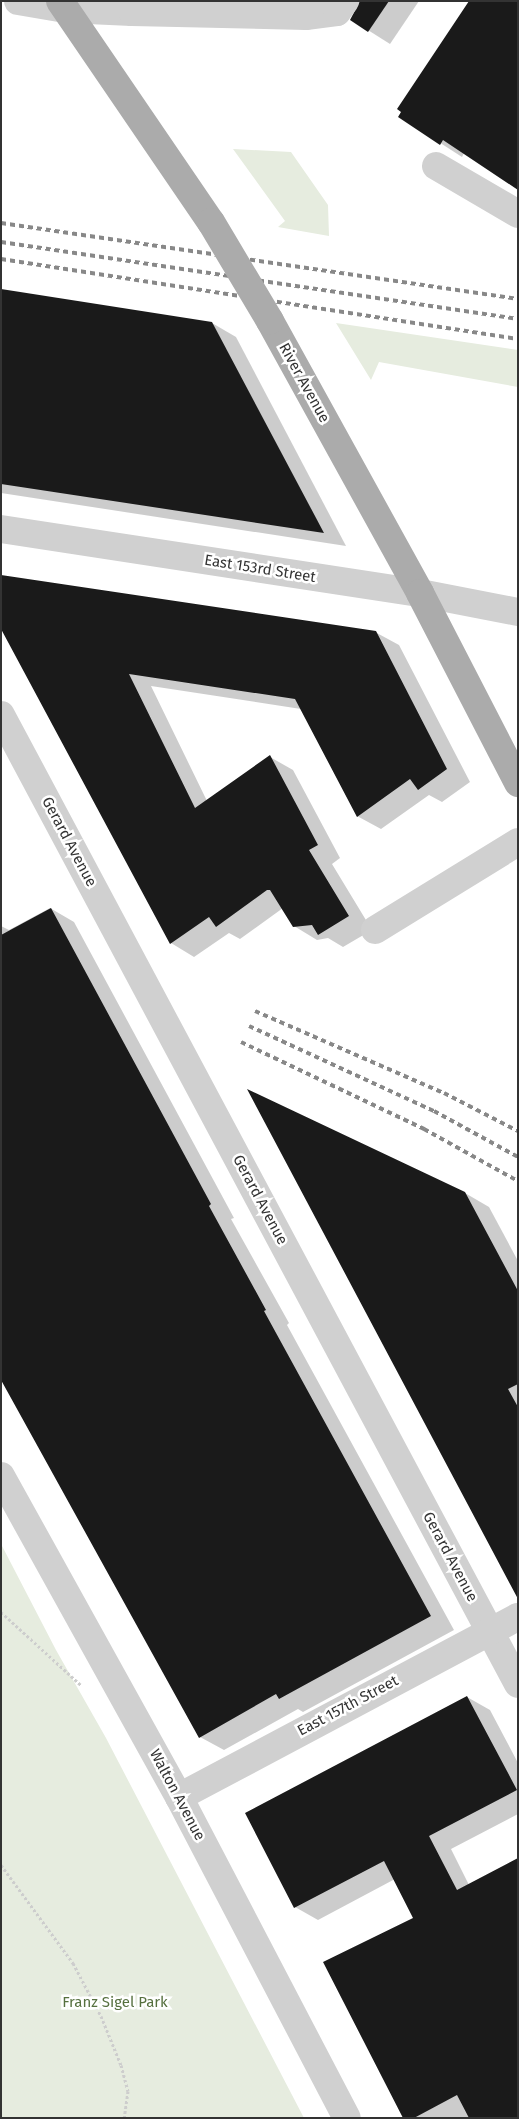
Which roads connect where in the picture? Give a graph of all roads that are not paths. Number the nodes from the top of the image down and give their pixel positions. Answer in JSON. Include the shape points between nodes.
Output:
{"nodes":[{"id":1,"x":18,"y":1,"type":"edge"},
{"id":2,"x":345,"y":1,"type":"edge"},
{"id":3,"x":63,"y":5,"type":"edge"},
{"id":4,"x":436,"y":166,"type":"dead end"},
{"id":5,"x":518,"y":214,"type":"edge"},
{"id":6,"x":1,"y":529,"type":"edge"},
{"id":7,"x":420,"y":593,"type":"junction"},
{"id":8,"x":518,"y":612,"type":"edge"},
{"id":9,"x":1,"y":715,"type":"edge"},
{"id":10,"x":518,"y":783,"type":"edge"},
{"id":11,"x":518,"y":842,"type":"edge"},
{"id":12,"x":375,"y":930,"type":"dead end"},
{"id":13,"x":1,"y":1476,"type":"edge"},
{"id":14,"x":518,"y":1617,"type":"edge"},
{"id":15,"x":490,"y":1632,"type":"junction"},
{"id":16,"x":518,"y":1684,"type":"edge"},
{"id":17,"x":179,"y":1797,"type":"junction"},
{"id":18,"x":347,"y":2118,"type":"edge"}],
"edges":[{"from":1,"to":3,"type":"street"},
{"from":2,"to":3,"type":"street","via":[[337,12],[306,16]]},
{"from":3,"to":7,"type":"main road","name":"River Avenue","bridge":true,"via":[[211,222],[270,321]]},
{"from":4,"to":5,"type":"street"},
{"from":6,"to":7,"type":"street","name":"East 153rd Street"},
{"from":7,"to":8,"type":"street","name":"East 153rd Street"},
{"from":7,"to":10,"type":"main road","name":"River Avenue"},
{"from":9,"to":15,"type":"street","name":"Gerard Avenue"},
{"from":11,"to":12,"type":"street"},
{"from":13,"to":17,"type":"street","name":"Walton Avenue"},
{"from":14,"to":15,"type":"street","name":"East 157th Street"},
{"from":15,"to":16,"type":"street","name":"Gerard Avenue"},
{"from":15,"to":17,"type":"street","name":"East 157th Street"},
{"from":17,"to":18,"type":"street","name":"Walton Avenue"}]}
